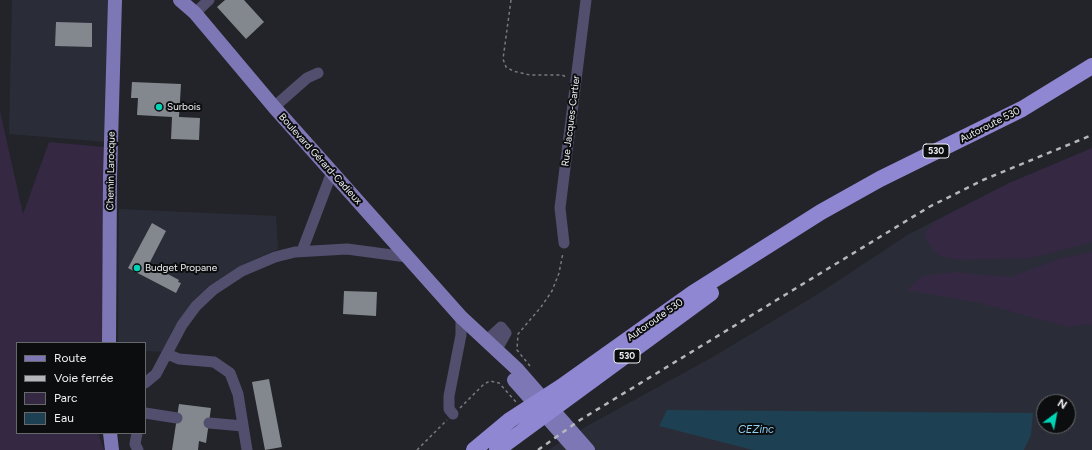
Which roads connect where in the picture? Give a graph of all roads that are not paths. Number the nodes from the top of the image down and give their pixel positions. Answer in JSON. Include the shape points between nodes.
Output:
{"nodes":[{"id":1,"x":115,"y":0,"type":"edge"},
{"id":2,"x":180,"y":0,"type":"edge"},
{"id":3,"x":209,"y":0,"type":"edge"},
{"id":4,"x":586,"y":0,"type":"edge"},
{"id":5,"x":194,"y":13,"type":"junction"},
{"id":6,"x":1092,"y":66,"type":"edge"},
{"id":7,"x":318,"y":74,"type":"dead end"},
{"id":8,"x":274,"y":107,"type":"junction"},
{"id":9,"x":332,"y":172,"type":"junction"},
{"id":10,"x":564,"y":247,"type":"road end"},
{"id":11,"x":302,"y":251,"type":"junction"},
{"id":12,"x":407,"y":257,"type":"junction"},
{"id":13,"x":461,"y":317,"type":"junction"},
{"id":14,"x":108,"y":342,"type":"edge"},
{"id":15,"x":167,"y":354,"type":"junction"},
{"id":16,"x":146,"y":382,"type":"edge"},
{"id":17,"x":544,"y":406,"type":"junction"},
{"id":18,"x":146,"y":413,"type":"edge"},
{"id":19,"x":453,"y":414,"type":"road end"},
{"id":20,"x":177,"y":418,"type":"dead end"},
{"id":21,"x":209,"y":423,"type":"dead end"},
{"id":22,"x":243,"y":426,"type":"junction"},
{"id":23,"x":110,"y":434,"type":"edge"},
{"id":24,"x":137,"y":434,"type":"edge"},
{"id":25,"x":112,"y":450,"type":"edge"},
{"id":26,"x":138,"y":450,"type":"edge"},
{"id":27,"x":247,"y":450,"type":"edge"},
{"id":28,"x":474,"y":450,"type":"edge"},
{"id":29,"x":497,"y":450,"type":"edge"},
{"id":30,"x":576,"y":450,"type":"edge"},
{"id":31,"x":588,"y":450,"type":"edge"}],
"edges":[{"from":1,"to":14,"type":"main road","name":"Chemin Larocque"},
{"from":2,"to":5,"type":"main road","name":"Boulevard Gérard-Cadieux"},
{"from":3,"to":5,"type":"street"},
{"from":4,"to":10,"type":"street","name":"Rue Jacques-Cartier","via":[[560,208]]},
{"from":5,"to":8,"type":"main road","name":"Boulevard Gérard-Cadieux"},
{"from":6,"to":17,"type":"highway","name":"Autoroute 530","number":"530","via":[[1017,112],[858,190],[693,292]]},
{"from":7,"to":8,"type":"street","via":[[307,78]]},
{"from":8,"to":9,"type":"main road","name":"Boulevard Gérard-Cadieux"},
{"from":9,"to":11,"type":"street"},
{"from":9,"to":12,"type":"main road","name":"Boulevard Gérard-Cadieux"},
{"from":11,"to":12,"type":"street","via":[[347,249]]},
{"from":11,"to":15,"type":"street","via":[[275,257],[242,271],[213,290],[196,306],[182,325]]},
{"from":12,"to":13,"type":"main road","name":"Boulevard Gérard-Cadieux"},
{"from":13,"to":17,"type":"main road","name":"Boulevard Gérard-Cadieux","via":[[475,338]]},
{"from":13,"to":17,"type":"main road","name":"Boulevard Gérard-Cadieux","via":[[498,349]]},
{"from":13,"to":19,"type":"street","via":[[461,335],[449,396],[449,409]]},
{"from":15,"to":16,"type":"street","via":[[156,374]]},
{"from":15,"to":22,"type":"street","via":[[180,359],[214,362],[230,373],[238,394]]},
{"from":17,"to":28,"type":"highway","name":"Autoroute 530","number":"530","via":[[502,426]]},
{"from":17,"to":29,"type":"highway","name":"Autoroute 530","number":"530"},
{"from":17,"to":30,"type":"main road","name":"Boulevard Gérard-Cadieux"},
{"from":17,"to":31,"type":"main road","name":"Boulevard Gérard-Cadieux"},
{"from":18,"to":20,"type":"street"},
{"from":21,"to":22,"type":"street"},
{"from":22,"to":27,"type":"street"},
{"from":23,"to":25,"type":"main road"},
{"from":24,"to":26,"type":"street","via":[[135,444]]}]}
